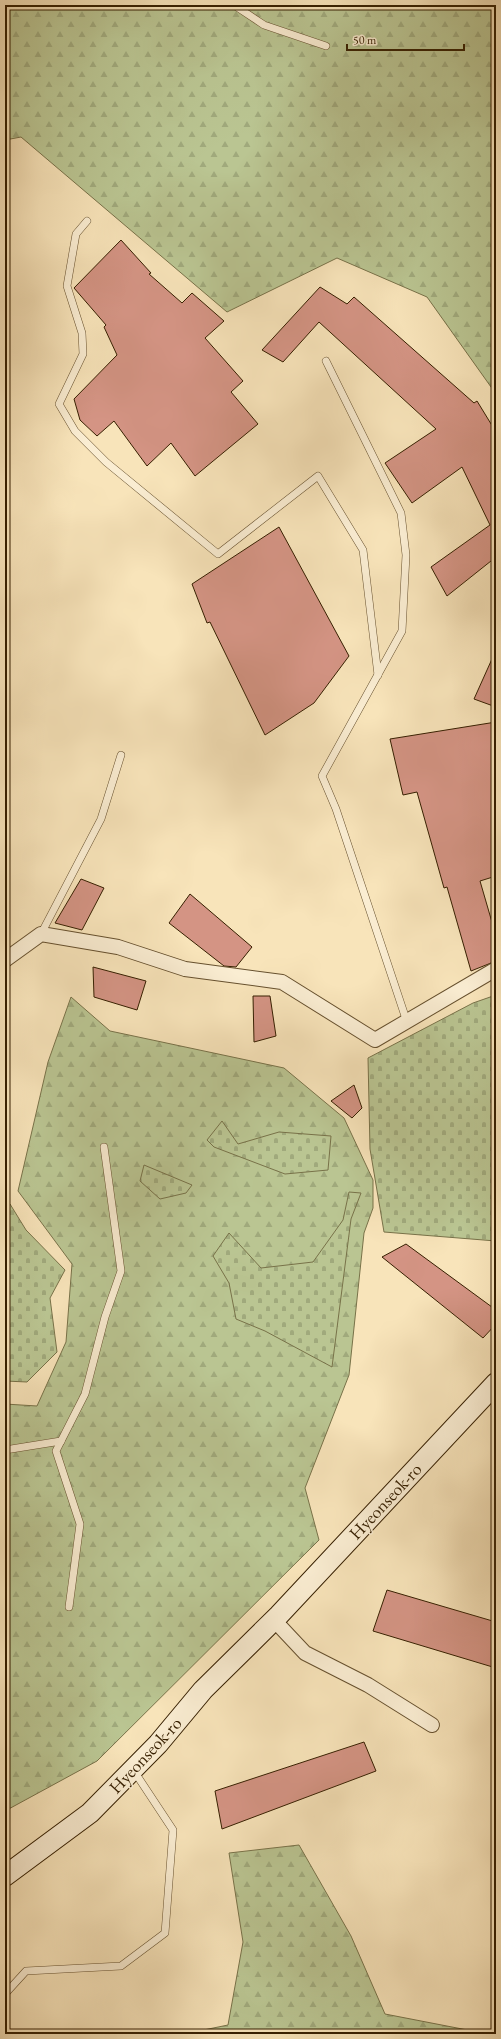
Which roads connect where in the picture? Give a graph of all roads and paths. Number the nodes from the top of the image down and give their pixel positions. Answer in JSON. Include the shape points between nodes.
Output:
{"nodes":[{"id":1,"x":234,"y":5,"type":"edge"},
{"id":2,"x":326,"y":46,"type":"dead end"},
{"id":3,"x":87,"y":222,"type":"dead end"},
{"id":4,"x":326,"y":361,"type":"dead end"},
{"id":5,"x":378,"y":675,"type":"junction"},
{"id":6,"x":121,"y":755,"type":"dead end"},
{"id":7,"x":41,"y":934,"type":"junction"},
{"id":8,"x":5,"y":960,"type":"edge"},
{"id":9,"x":496,"y":969,"type":"edge"},
{"id":10,"x":407,"y":1022,"type":"junction"},
{"id":11,"x":104,"y":1147,"type":"dead end"},
{"id":12,"x":496,"y":1383,"type":"edge"},
{"id":13,"x":61,"y":1441,"type":"junction"},
{"id":14,"x":5,"y":1450,"type":"edge"},
{"id":15,"x":69,"y":1608,"type":"dead end"},
{"id":16,"x":274,"y":1620,"type":"junction"},
{"id":17,"x":432,"y":1725,"type":"dead end"},
{"id":18,"x":133,"y":1770,"type":"junction"},
{"id":19,"x":5,"y":1876,"type":"edge"},
{"id":20,"x":5,"y":1994,"type":"edge"}],
"edges":[{"from":1,"to":2,"type":"lane","via":[[264,25]]},
{"from":3,"to":5,"type":"lane","via":[[76,234],[67,286],[82,333],[83,354],[59,404],[75,431],[106,462],[218,554],[318,476],[363,550]]},
{"from":4,"to":5,"type":"lane","via":[[401,513],[406,555],[402,631]]},
{"from":5,"to":10,"type":"lane","via":[[322,776],[336,809]]},
{"from":6,"to":7,"type":"lane","via":[[101,819]]},
{"from":7,"to":8,"type":"street"},
{"from":7,"to":10,"type":"street","via":[[118,947],[185,969],[282,982],[374,1040]]},
{"from":9,"to":10,"type":"street"},
{"from":11,"to":13,"type":"lane","via":[[121,1271],[105,1316],[85,1394]]},
{"from":12,"to":16,"type":"street","name":"Hyeonseok-ro"},
{"from":13,"to":14,"type":"lane"},
{"from":13,"to":15,"type":"lane","via":[[56,1451],[80,1524]]},
{"from":16,"to":17,"type":"street","via":[[305,1653],[368,1685]]},
{"from":16,"to":18,"type":"street","name":"Hyeonseok-ro","via":[[203,1690]]},
{"from":18,"to":19,"type":"street","name":"Hyeonseok-ro","via":[[90,1813]]},
{"from":18,"to":20,"type":"lane","via":[[173,1830],[165,1932],[121,1966],[26,1970]]}]}
